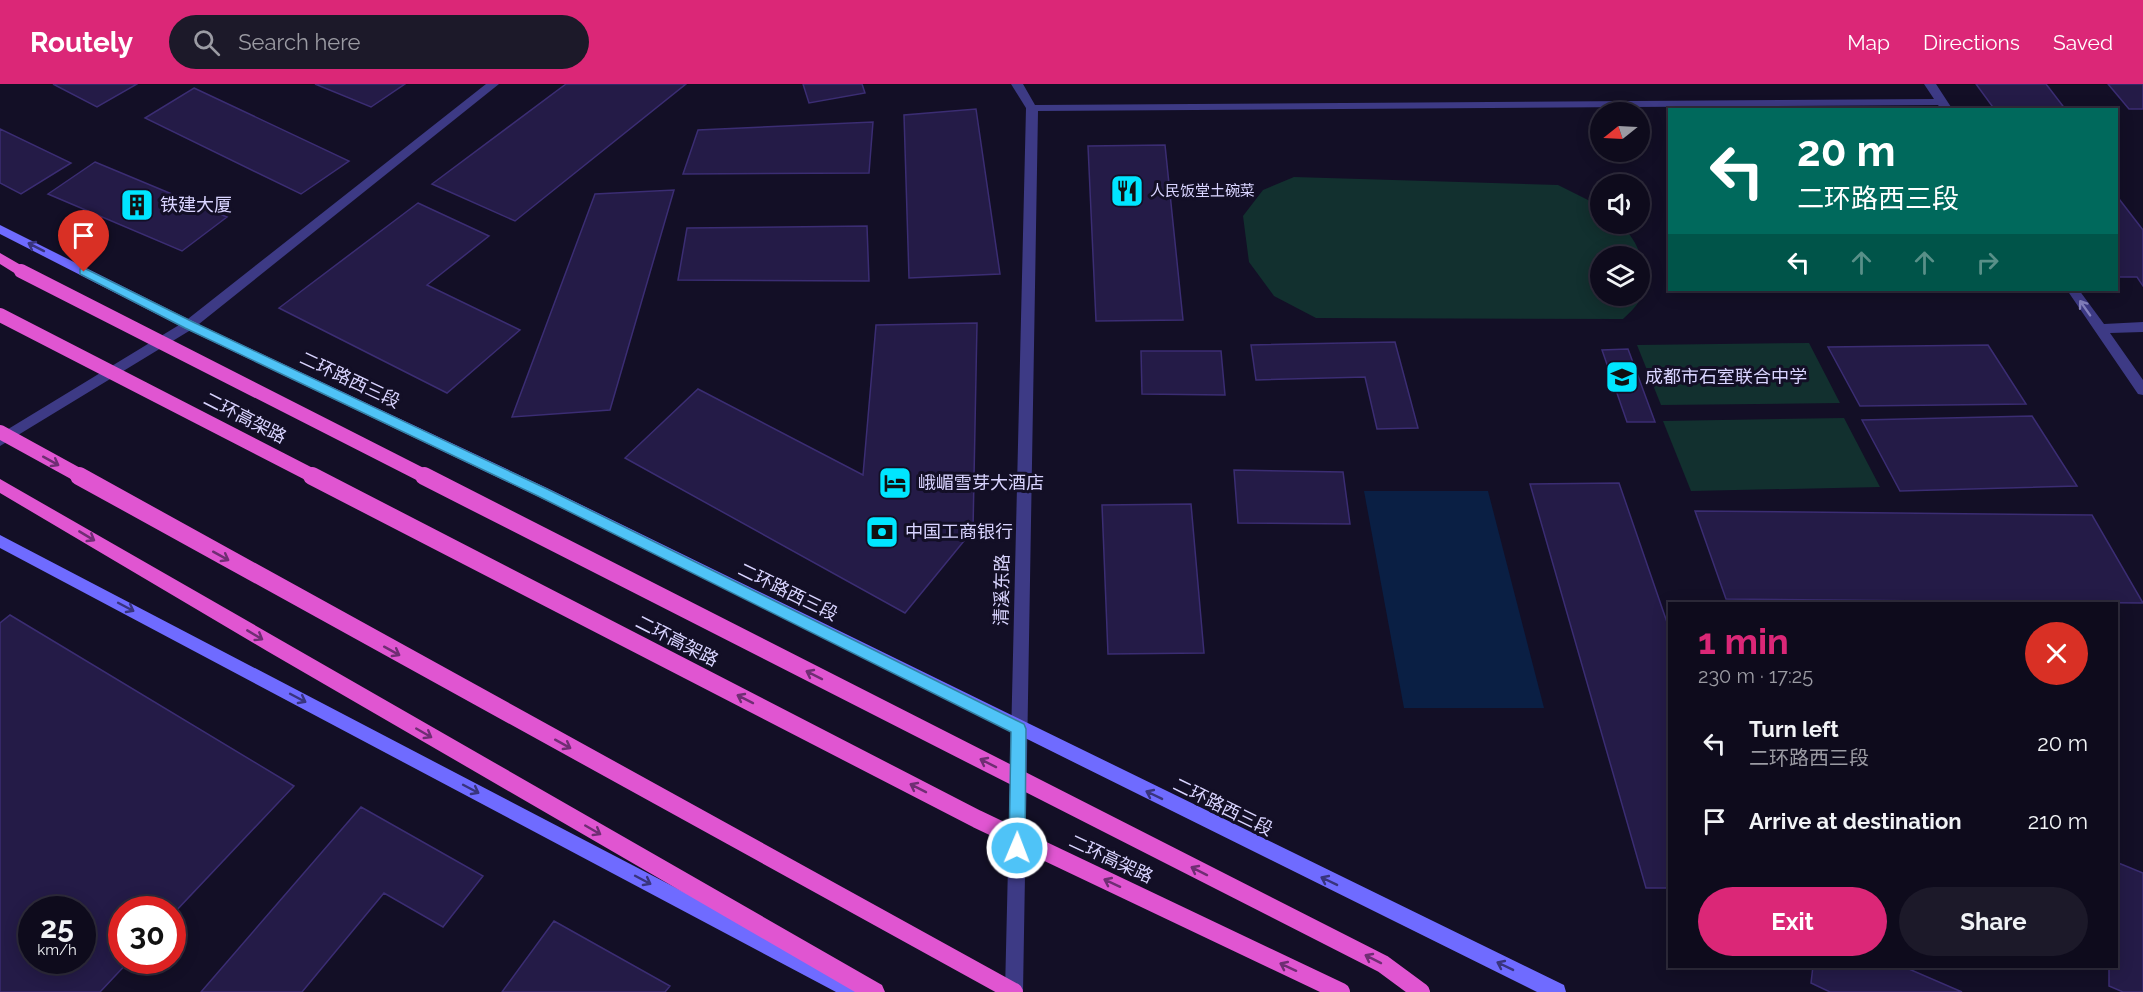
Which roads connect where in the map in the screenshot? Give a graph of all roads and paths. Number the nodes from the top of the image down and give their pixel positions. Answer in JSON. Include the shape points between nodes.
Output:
{"nodes":[{"id":1,"x":493,"y":84,"type":"edge"},
{"id":2,"x":1017,"y":84,"type":"edge"},
{"id":3,"x":1930,"y":84,"type":"edge"},
{"id":4,"x":1944,"y":106,"type":"edge"},
{"id":5,"x":1032,"y":108,"type":"junction"},
{"id":6,"x":0,"y":229,"type":"edge"},
{"id":7,"x":0,"y":258,"type":"edge"},
{"id":8,"x":2074,"y":291,"type":"edge"},
{"id":9,"x":0,"y":315,"type":"edge"},
{"id":10,"x":189,"y":325,"type":"junction"},
{"id":11,"x":2143,"y":327,"type":"edge"},
{"id":12,"x":2100,"y":329,"type":"junction"},
{"id":13,"x":2143,"y":390,"type":"edge"},
{"id":14,"x":0,"y":432,"type":"edge"},
{"id":15,"x":0,"y":441,"type":"edge"},
{"id":16,"x":0,"y":485,"type":"edge"},
{"id":17,"x":0,"y":541,"type":"edge"},
{"id":18,"x":1019,"y":729,"type":"junction"},
{"id":19,"x":855,"y":992,"type":"edge"},
{"id":20,"x":875,"y":992,"type":"edge"},
{"id":21,"x":1014,"y":992,"type":"edge"},
{"id":22,"x":1341,"y":992,"type":"edge"},
{"id":23,"x":1421,"y":992,"type":"edge"},
{"id":24,"x":1557,"y":992,"type":"edge"}],
"edges":[{"from":1,"to":10,"type":"street"},
{"from":2,"to":5,"type":"street"},
{"from":3,"to":4,"type":"street"},
{"from":4,"to":5,"type":"street"},
{"from":5,"to":18,"type":"street","name":"清溪东路"},
{"from":10,"to":6,"type":"main road","name":"二环路西三段","one_way":true},
{"from":23,"to":7,"type":"highway","one_way":true,"bridge":true,"via":[[1383,964]]},
{"from":12,"to":8,"type":"street","one_way":true},
{"from":22,"to":9,"type":"highway","name":"二环高架路","one_way":true,"bridge":true,"via":[[977,819]]},
{"from":10,"to":15,"type":"street"},
{"from":10,"to":18,"type":"main road","name":"二环路西三段","via":[[542,492]]},
{"from":11,"to":12,"type":"street"},
{"from":12,"to":13,"type":"street"},
{"from":14,"to":21,"type":"highway","one_way":true,"bridge":true},
{"from":16,"to":20,"type":"highway","one_way":true},
{"from":17,"to":19,"type":"main road","one_way":true},
{"from":18,"to":21,"type":"street","name":"清溪东路"},
{"from":24,"to":18,"type":"main road","name":"二环路西三段","one_way":true}]}
